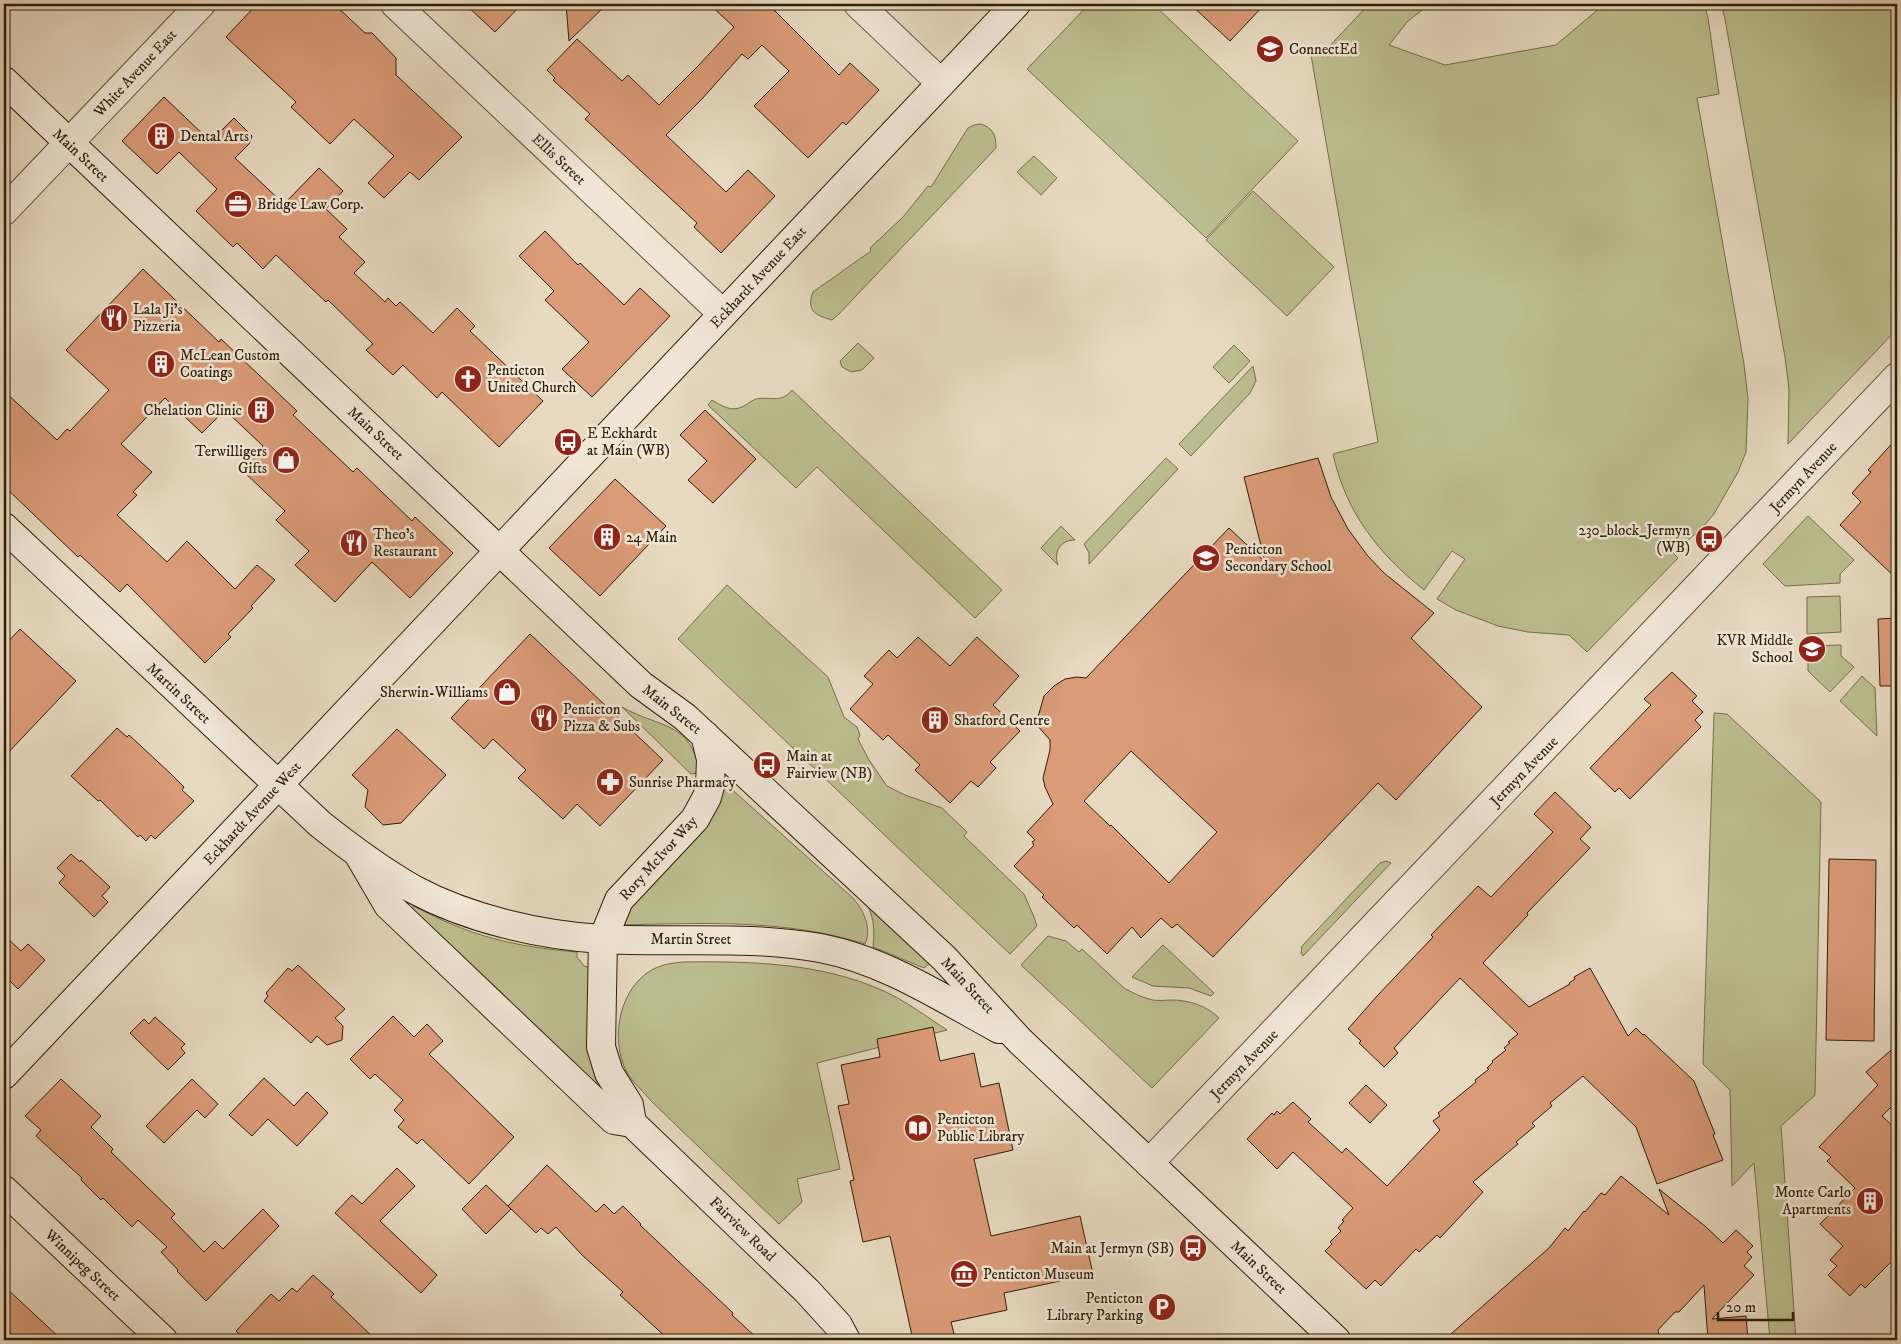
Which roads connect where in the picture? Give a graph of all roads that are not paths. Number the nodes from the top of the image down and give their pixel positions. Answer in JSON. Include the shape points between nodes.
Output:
{"nodes":[{"id":1,"x":201,"y":4,"type":"edge"},
{"id":2,"x":395,"y":4,"type":"edge"},
{"id":3,"x":858,"y":4,"type":"edge"},
{"id":4,"x":1016,"y":4,"type":"edge"},
{"id":5,"x":4,"y":81,"type":"edge"},
{"id":6,"x":941,"y":83,"type":"junction"},
{"id":7,"x":69,"y":143,"type":"junction"},
{"id":8,"x":4,"y":212,"type":"edge"},
{"id":9,"x":723,"y":314,"type":"junction"},
{"id":10,"x":1897,"y":377,"type":"edge"},
{"id":11,"x":4,"y":527,"type":"edge"},
{"id":12,"x":500,"y":550,"type":"junction"},
{"id":13,"x":705,"y":735,"type":"junction"},
{"id":14,"x":278,"y":786,"type":"junction"},
{"id":15,"x":358,"y":854,"type":"junction"},
{"id":16,"x":603,"y":939,"type":"junction"},
{"id":17,"x":1020,"y":1041,"type":"junction"},
{"id":18,"x":4,"y":1075,"type":"edge"},
{"id":19,"x":632,"y":1123,"type":"junction"},
{"id":20,"x":1149,"y":1163,"type":"junction"},
{"id":21,"x":4,"y":1190,"type":"edge"},
{"id":22,"x":163,"y":1340,"type":"edge"},
{"id":23,"x":846,"y":1340,"type":"edge"},
{"id":24,"x":1336,"y":1340,"type":"edge"}],
"edges":[{"from":1,"to":7,"type":"main road","name":"White Avenue East"},
{"from":2,"to":9,"type":"main road","name":"Ellis Street"},
{"from":3,"to":6,"type":"main road"},
{"from":4,"to":6,"type":"main road","name":"Eckhardt Avenue East"},
{"from":5,"to":7,"type":"main road","name":"Main Street"},
{"from":6,"to":9,"type":"main road","name":"Eckhardt Avenue East"},
{"from":7,"to":8,"type":"main road","name":"White Avenue East"},
{"from":7,"to":12,"type":"main road","name":"Main Street"},
{"from":9,"to":12,"type":"main road","name":"Eckhardt Avenue East"},
{"from":10,"to":20,"type":"main road","name":"Jermyn Avenue"},
{"from":11,"to":14,"type":"main road","name":"Martin Street"},
{"from":12,"to":13,"type":"main road","name":"Main Street","via":[[641,685]]},
{"from":12,"to":14,"type":"main road","name":"Eckhardt Avenue West"},
{"from":13,"to":16,"type":"main road","name":"Rory McIvor Way","via":[[711,760],[707,797],[695,819],[619,900]]},
{"from":13,"to":17,"type":"main road","name":"Main Street","via":[[944,958]]},
{"from":14,"to":15,"type":"main road","name":"Martin Street"},
{"from":14,"to":18,"type":"main road","name":"Eckhardt Avenue West"},
{"from":15,"to":16,"type":"main road","name":"Martin Street","via":[[414,889],[468,912],[540,932]]},
{"from":15,"to":19,"type":"main road","name":"Martin Street","via":[[388,905],[614,1120]]},
{"from":16,"to":17,"type":"main road","name":"Martin Street","via":[[777,942],[821,948],[853,956],[922,987]]},
{"from":16,"to":19,"type":"main road","name":"Rory McIvor Way","via":[[602,1047],[608,1073],[629,1104]]},
{"from":17,"to":20,"type":"main road","name":"Main Street"},
{"from":19,"to":23,"type":"main road","name":"Fairview Road","via":[[807,1291],[838,1325]]},
{"from":20,"to":24,"type":"main road","name":"Main Street"},
{"from":21,"to":22,"type":"main road","name":"Winnipeg Street"}]}
